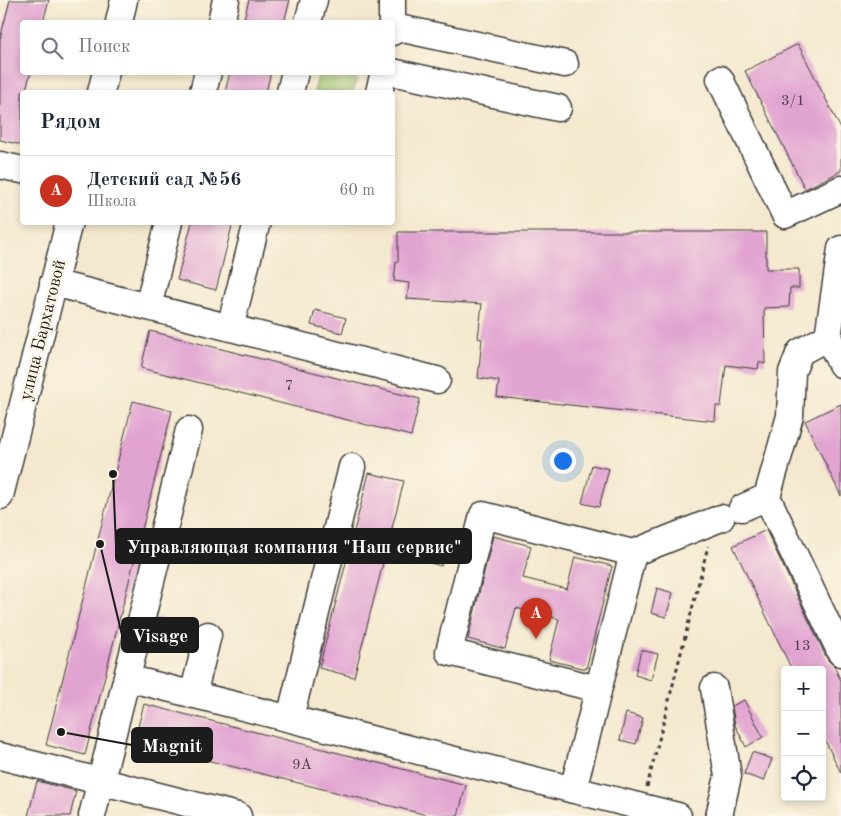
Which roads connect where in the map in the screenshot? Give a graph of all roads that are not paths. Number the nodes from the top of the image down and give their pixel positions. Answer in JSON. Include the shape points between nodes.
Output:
{"nodes":[{"id":1,"x":124,"y":0,"type":"edge"},
{"id":2,"x":226,"y":0,"type":"edge"},
{"id":3,"x":314,"y":0,"type":"edge"},
{"id":4,"x":392,"y":0,"type":"edge"},
{"id":5,"x":119,"y":20,"type":"edge"},
{"id":6,"x":221,"y":20,"type":"edge"},
{"id":7,"x":309,"y":20,"type":"edge"},
{"id":8,"x":393,"y":20,"type":"edge"},
{"id":9,"x":395,"y":29,"type":"edge"},
{"id":10,"x":565,"y":64,"type":"dead end"},
{"id":11,"x":395,"y":73,"type":"edge"},
{"id":12,"x":105,"y":75,"type":"edge"},
{"id":13,"x":207,"y":75,"type":"edge"},
{"id":14,"x":295,"y":75,"type":"edge"},
{"id":15,"x":383,"y":75,"type":"edge"},
{"id":16,"x":720,"y":79,"type":"dead end"},
{"id":17,"x":102,"y":90,"type":"edge"},
{"id":18,"x":204,"y":90,"type":"edge"},
{"id":19,"x":291,"y":90,"type":"edge"},
{"id":20,"x":380,"y":90,"type":"edge"},
{"id":21,"x":558,"y":108,"type":"dead end"},
{"id":22,"x":0,"y":165,"type":"edge"},
{"id":23,"x":20,"y":170,"type":"edge"},
{"id":24,"x":841,"y":189,"type":"edge"},
{"id":25,"x":68,"y":225,"type":"edge"},
{"id":26,"x":168,"y":225,"type":"edge"},
{"id":27,"x":256,"y":225,"type":"edge"},
{"id":28,"x":841,"y":249,"type":"edge"},
{"id":29,"x":53,"y":283,"type":"junction"},
{"id":30,"x":148,"y":307,"type":"junction"},
{"id":31,"x":230,"y":328,"type":"junction"},
{"id":32,"x":828,"y":337,"type":"junction"},
{"id":33,"x":841,"y":364,"type":"edge"},
{"id":34,"x":437,"y":380,"type":"dead end"},
{"id":35,"x":189,"y":430,"type":"dead end"},
{"id":36,"x":352,"y":467,"type":"dead end"},
{"id":37,"x":0,"y":496,"type":"edge"},
{"id":38,"x":766,"y":497,"type":"junction"},
{"id":39,"x":633,"y":553,"type":"junction"},
{"id":40,"x":208,"y":635,"type":"dead end"},
{"id":41,"x":841,"y":653,"type":"edge"},
{"id":42,"x":127,"y":678,"type":"junction"},
{"id":43,"x":714,"y":688,"type":"dead end"},
{"id":44,"x":598,"y":690,"type":"junction"},
{"id":45,"x":193,"y":695,"type":"junction"},
{"id":46,"x":290,"y":718,"type":"junction"},
{"id":47,"x":0,"y":756,"type":"edge"},
{"id":48,"x":101,"y":782,"type":"junction"},
{"id":49,"x":573,"y":790,"type":"junction"},
{"id":50,"x":598,"y":807,"type":"edge"},
{"id":51,"x":92,"y":816,"type":"edge"},
{"id":52,"x":238,"y":816,"type":"edge"},
{"id":53,"x":678,"y":816,"type":"edge"},
{"id":54,"x":719,"y":816,"type":"edge"}],
"edges":[{"from":1,"to":5,"type":"street"},
{"from":2,"to":6,"type":"street"},
{"from":3,"to":7,"type":"street"},
{"from":4,"to":8,"type":"street"},
{"from":9,"to":10,"type":"street"},
{"from":11,"to":21,"type":"street"},
{"from":12,"to":17,"type":"street"},
{"from":13,"to":18,"type":"street"},
{"from":14,"to":19,"type":"street"},
{"from":15,"to":20,"type":"street"},
{"from":16,"to":24,"type":"street","via":[[785,215]]},
{"from":22,"to":23,"type":"street"},
{"from":25,"to":29,"type":"street","name":"улица Бархатовой"},
{"from":26,"to":30,"type":"street"},
{"from":27,"to":31,"type":"street"},
{"from":28,"to":32,"type":"street"},
{"from":29,"to":30,"type":"street"},
{"from":29,"to":37,"type":"street","name":"улица Бархатовой"},
{"from":30,"to":31,"type":"street"},
{"from":31,"to":34,"type":"street"},
{"from":32,"to":33,"type":"street"},
{"from":32,"to":38,"type":"street","via":[[800,352],[792,372],[790,416]]},
{"from":35,"to":42,"type":"street"},
{"from":36,"to":46,"type":"street"},
{"from":38,"to":39,"type":"street"},
{"from":38,"to":41,"type":"street"},
{"from":39,"to":44,"type":"street"},
{"from":39,"to":44,"type":"street","via":[[483,515],[449,652]]},
{"from":40,"to":45,"type":"street"},
{"from":42,"to":45,"type":"street"},
{"from":42,"to":48,"type":"street"},
{"from":43,"to":54,"type":"street","via":[[728,776]]},
{"from":44,"to":49,"type":"street"},
{"from":45,"to":46,"type":"street"},
{"from":46,"to":49,"type":"street"},
{"from":47,"to":48,"type":"street"},
{"from":48,"to":51,"type":"street"},
{"from":48,"to":52,"type":"street"},
{"from":49,"to":50,"type":"street"},
{"from":50,"to":53,"type":"street","via":[[642,807]]}]}
